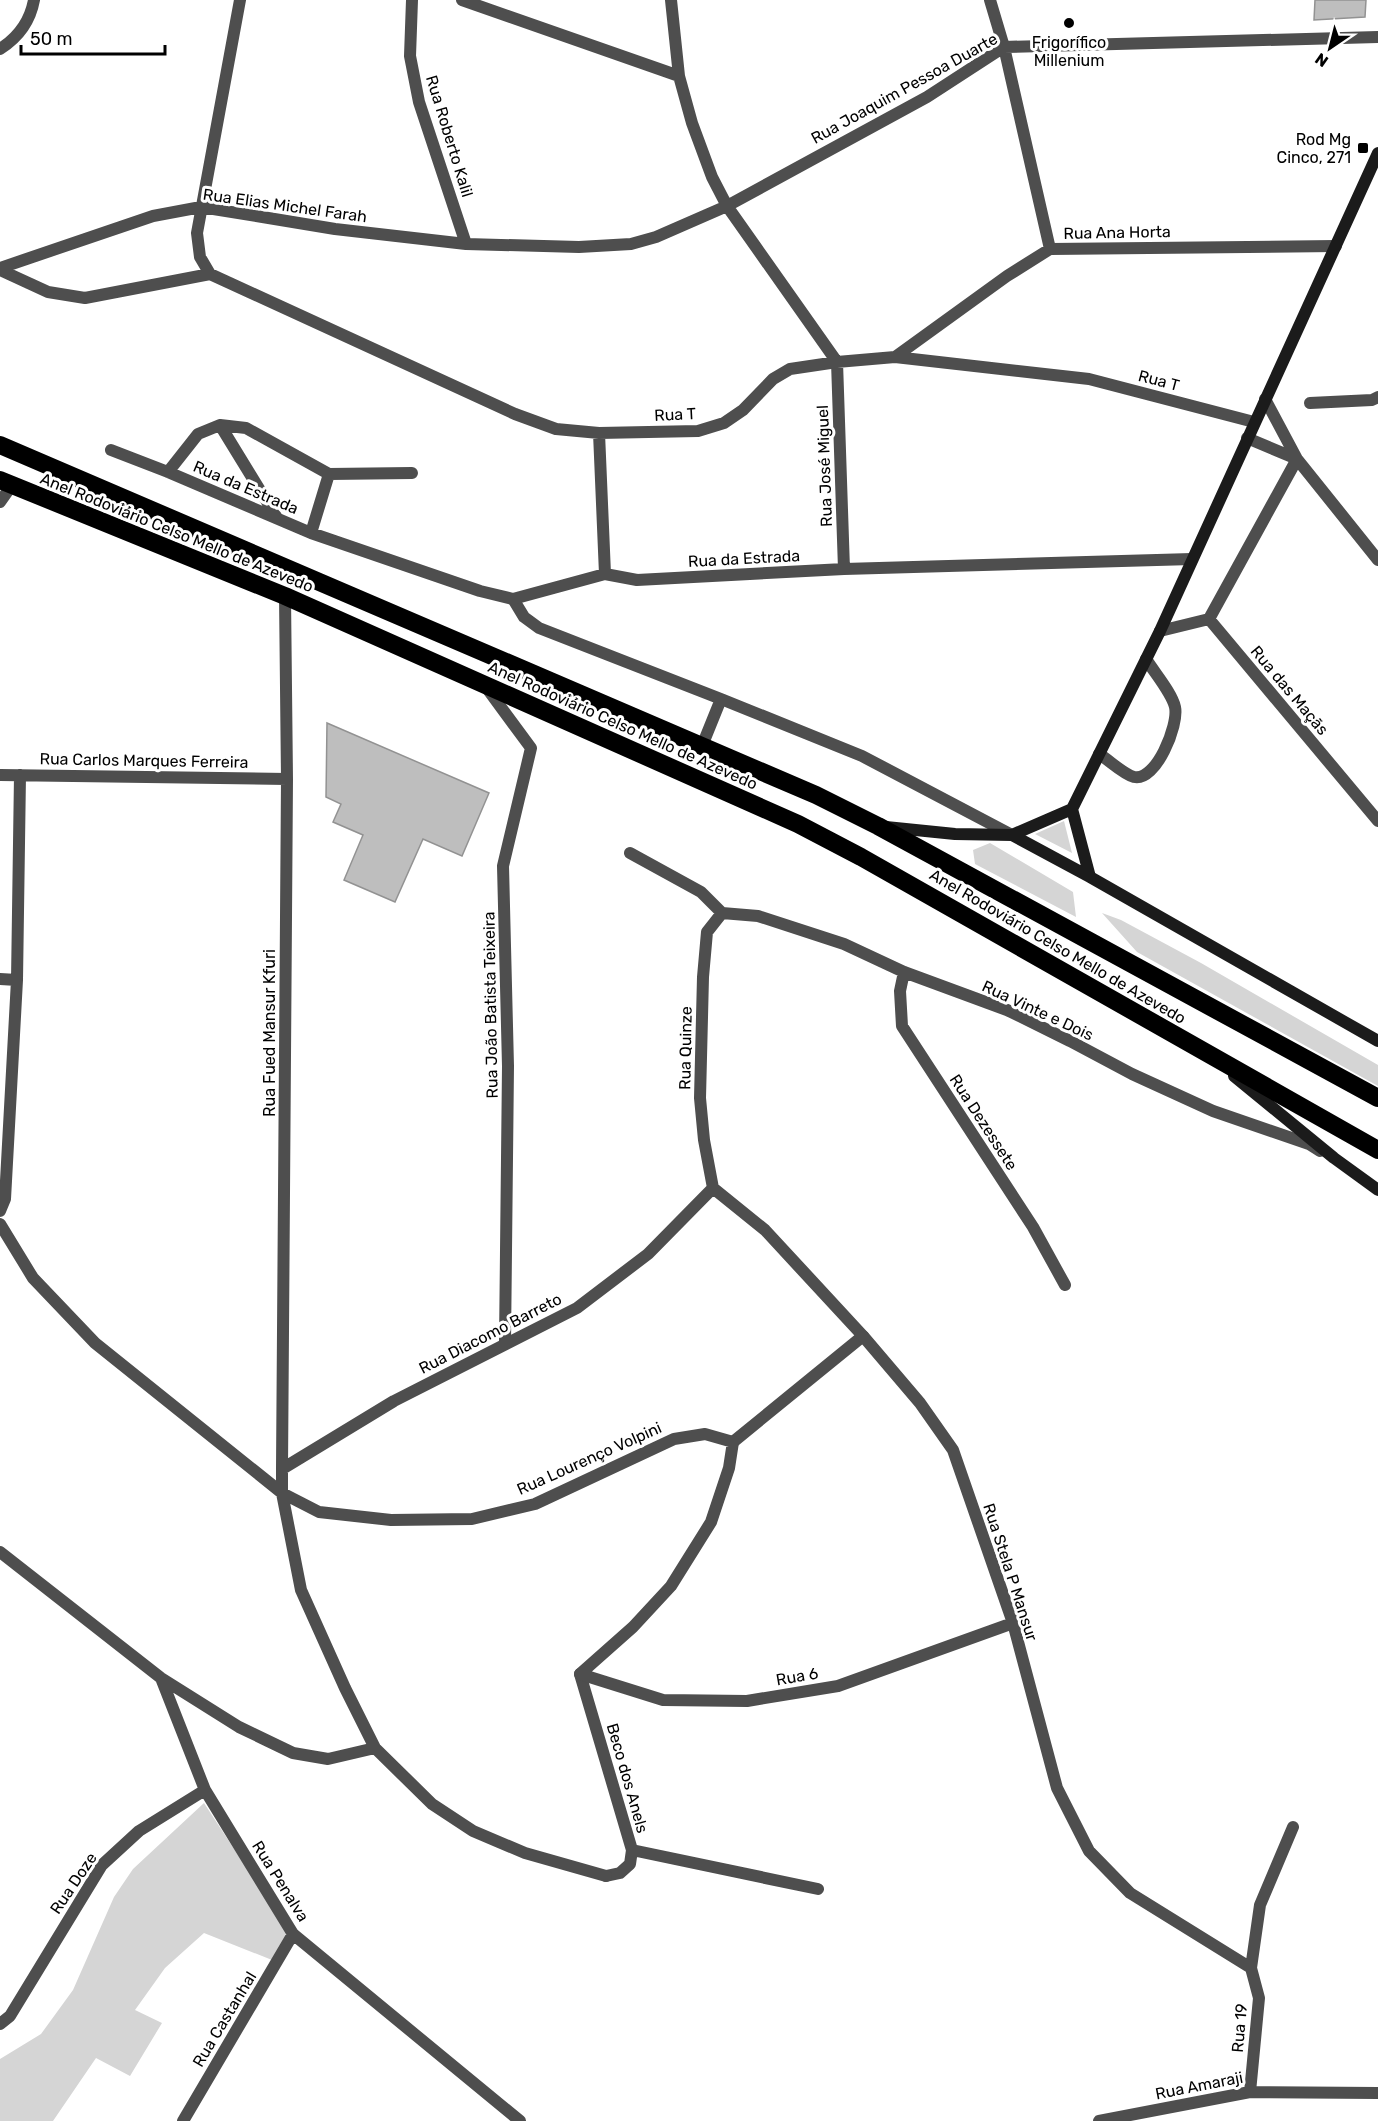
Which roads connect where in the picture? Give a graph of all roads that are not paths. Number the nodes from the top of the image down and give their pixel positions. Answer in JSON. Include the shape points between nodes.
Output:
{"nodes":[{"id":1,"x":34,"y":0,"type":"edge"},
{"id":2,"x":240,"y":0,"type":"edge"},
{"id":3,"x":412,"y":0,"type":"edge"},
{"id":4,"x":462,"y":0,"type":"edge"},
{"id":5,"x":990,"y":0,"type":"edge"},
{"id":6,"x":674,"y":1,"type":"edge"},
{"id":7,"x":1378,"y":36,"type":"edge"},
{"id":8,"x":1004,"y":48,"type":"junction"},
{"id":9,"x":0,"y":49,"type":"edge"},
{"id":10,"x":679,"y":76,"type":"junction"},
{"id":11,"x":1378,"y":153,"type":"edge"},
{"id":12,"x":727,"y":206,"type":"junction"},
{"id":13,"x":201,"y":207,"type":"junction"},
{"id":14,"x":466,"y":244,"type":"junction"},
{"id":15,"x":1336,"y":246,"type":"junction"},
{"id":16,"x":1050,"y":249,"type":"junction"},
{"id":17,"x":0,"y":269,"type":"edge"},
{"id":18,"x":210,"y":274,"type":"junction"},
{"id":19,"x":895,"y":357,"type":"junction"},
{"id":20,"x":837,"y":362,"type":"junction"},
{"id":21,"x":1378,"y":397,"type":"edge"},
{"id":22,"x":1265,"y":399,"type":"junction"},
{"id":23,"x":1310,"y":403,"type":"dead end"},
{"id":24,"x":1254,"y":422,"type":"junction"},
{"id":25,"x":220,"y":425,"type":"junction"},
{"id":26,"x":599,"y":433,"type":"junction"},
{"id":27,"x":1247,"y":438,"type":"junction"},
{"id":28,"x":0,"y":445,"type":"edge"},
{"id":29,"x":111,"y":450,"type":"dead end"},
{"id":30,"x":1297,"y":459,"type":"junction"},
{"id":31,"x":168,"y":472,"type":"junction"},
{"id":32,"x":412,"y":473,"type":"dead end"},
{"id":33,"x":329,"y":474,"type":"junction"},
{"id":34,"x":6,"y":482,"type":"edge"},
{"id":35,"x":0,"y":502,"type":"edge"},
{"id":36,"x":277,"y":518,"type":"junction"},
{"id":37,"x":311,"y":532,"type":"junction"},
{"id":38,"x":1192,"y":560,"type":"junction"},
{"id":39,"x":1378,"y":560,"type":"edge"},
{"id":40,"x":844,"y":569,"type":"junction"},
{"id":41,"x":605,"y":574,"type":"junction"},
{"id":42,"x":285,"y":596,"type":"junction"},
{"id":43,"x":513,"y":599,"type":"junction"},
{"id":44,"x":1209,"y":619,"type":"junction"},
{"id":45,"x":1160,"y":632,"type":"junction"},
{"id":46,"x":1146,"y":659,"type":"junction"},
{"id":47,"x":484,"y":684,"type":"junction"},
{"id":48,"x":721,"y":699,"type":"junction"},
{"id":49,"x":702,"y":746,"type":"junction"},
{"id":50,"x":1099,"y":754,"type":"junction"},
{"id":51,"x":0,"y":775,"type":"edge"},
{"id":52,"x":20,"y":775,"type":"junction"},
{"id":53,"x":287,"y":779,"type":"junction"},
{"id":54,"x":1072,"y":809,"type":"junction"},
{"id":55,"x":1378,"y":821,"type":"edge"},
{"id":56,"x":878,"y":826,"type":"junction"},
{"id":57,"x":1012,"y":835,"type":"junction"},
{"id":58,"x":630,"y":853,"type":"dead end"},
{"id":59,"x":1090,"y":877,"type":"junction"},
{"id":60,"x":722,"y":913,"type":"junction"},
{"id":61,"x":904,"y":972,"type":"junction"},
{"id":62,"x":0,"y":979,"type":"edge"},
{"id":63,"x":17,"y":980,"type":"junction"},
{"id":64,"x":1378,"y":1041,"type":"edge"},
{"id":65,"x":1208,"y":1054,"type":"junction"},
{"id":66,"x":1378,"y":1098,"type":"edge"},
{"id":67,"x":1378,"y":1150,"type":"edge"},
{"id":68,"x":1334,"y":1158,"type":"junction"},
{"id":69,"x":712,"y":1188,"type":"junction"},
{"id":70,"x":1378,"y":1190,"type":"edge"},
{"id":71,"x":2,"y":1203,"type":"edge"},
{"id":72,"x":0,"y":1224,"type":"edge"},
{"id":73,"x":1065,"y":1285,"type":"dead end"},
{"id":74,"x":863,"y":1336,"type":"junction"},
{"id":75,"x":505,"y":1343,"type":"junction"},
{"id":76,"x":734,"y":1442,"type":"junction"},
{"id":77,"x":282,"y":1469,"type":"junction"},
{"id":78,"x":282,"y":1493,"type":"junction"},
{"id":79,"x":0,"y":1552,"type":"edge"},
{"id":80,"x":1012,"y":1623,"type":"junction"},
{"id":81,"x":580,"y":1674,"type":"junction"},
{"id":82,"x":161,"y":1678,"type":"junction"},
{"id":83,"x":375,"y":1748,"type":"junction"},
{"id":84,"x":205,"y":1790,"type":"junction"},
{"id":85,"x":1293,"y":1827,"type":"dead end"},
{"id":86,"x":632,"y":1850,"type":"junction"},
{"id":87,"x":818,"y":1889,"type":"dead end"},
{"id":88,"x":293,"y":1934,"type":"junction"},
{"id":89,"x":1251,"y":1968,"type":"junction"},
{"id":90,"x":0,"y":2024,"type":"edge"},
{"id":91,"x":1250,"y":2092,"type":"junction"},
{"id":92,"x":1378,"y":2093,"type":"edge"},
{"id":93,"x":183,"y":2121,"type":"edge"},
{"id":94,"x":520,"y":2121,"type":"edge"},
{"id":95,"x":1099,"y":2121,"type":"edge"}],
"edges":[{"from":1,"to":9,"type":"street","via":[[24,28]]},
{"from":2,"to":13,"type":"street"},
{"from":3,"to":14,"type":"street","name":"Rua Roberto Kalil","via":[[410,56],[419,102]]},
{"from":4,"to":10,"type":"street"},
{"from":5,"to":8,"type":"street"},
{"from":6,"to":10,"type":"street"},
{"from":7,"to":8,"type":"street","name":"Rua Joaquim Pessoa Duarte"},
{"from":8,"to":12,"type":"street","name":"Rua Joaquim Pessoa Duarte","via":[[927,97]]},
{"from":8,"to":16,"type":"street"},
{"from":10,"to":12,"type":"street","via":[[692,123]]},
{"from":11,"to":15,"type":"main road"},
{"from":12,"to":14,"type":"street","name":"Rua Joaquim Pessoa Duarte","via":[[631,244]]},
{"from":12,"to":20,"type":"street"},
{"from":13,"to":14,"type":"street","name":"Rua Elias Michel Farah","via":[[335,230]]},
{"from":13,"to":17,"type":"street","name":"Rua Elias Michel Farah","via":[[153,216]]},
{"from":13,"to":18,"type":"street","via":[[197,233],[200,257]]},
{"from":15,"to":16,"type":"street","name":"Rua Ana Horta"},
{"from":15,"to":22,"type":"main road"},
{"from":16,"to":19,"type":"street","name":"Rua Ana Horta"},
{"from":17,"to":18,"type":"street","via":[[48,292],[85,298]]},
{"from":18,"to":26,"type":"street","name":"Rua T","via":[[515,414],[556,429]]},
{"from":19,"to":20,"type":"street","name":"Rua T"},
{"from":19,"to":24,"type":"street","name":"Rua T","via":[[1089,379]]},
{"from":20,"to":26,"type":"street","name":"Rua T","via":[[790,369],[773,379],[743,410],[724,423],[698,431]]},
{"from":20,"to":40,"type":"street","name":"Rua José Miguel"},
{"from":21,"to":23,"type":"street"},
{"from":22,"to":24,"type":"main road"},
{"from":22,"to":30,"type":"street"},
{"from":24,"to":27,"type":"main road"},
{"from":25,"to":31,"type":"street","name":"Rua da Estrada","via":[[198,434]]},
{"from":25,"to":33,"type":"street","via":[[246,428]]},
{"from":25,"to":36,"type":"street"},
{"from":26,"to":41,"type":"street"},
{"from":27,"to":30,"type":"street"},
{"from":27,"to":38,"type":"main road"},
{"from":28,"to":49,"type":"highway","name":"Anel Rodoviário Celso Mello de Azevedo"},
{"from":29,"to":31,"type":"street","name":"Rua da Estrada"},
{"from":30,"to":39,"type":"street"},
{"from":30,"to":44,"type":"street"},
{"from":31,"to":36,"type":"street","name":"Rua da Estrada"},
{"from":32,"to":33,"type":"street"},
{"from":33,"to":37,"type":"street","name":"Rua da Estrada"},
{"from":34,"to":35,"type":"street"},
{"from":34,"to":42,"type":"highway","name":"Anel Rodoviário Celso Mello de Azevedo"},
{"from":36,"to":37,"type":"street","name":"Rua da Estrada"},
{"from":37,"to":43,"type":"street","name":"Rua da Estrada"},
{"from":38,"to":40,"type":"street","name":"Rua da Estrada"},
{"from":38,"to":45,"type":"main road"},
{"from":40,"to":41,"type":"street","name":"Rua da Estrada","via":[[637,580]]},
{"from":41,"to":43,"type":"street","name":"Rua da Estrada"},
{"from":42,"to":47,"type":"highway","name":"Anel Rodoviário Celso Mello de Azevedo"},
{"from":42,"to":53,"type":"street","name":"Rua Fued Mansur Kfuri"},
{"from":43,"to":48,"type":"street","via":[[524,617],[539,628]]},
{"from":44,"to":45,"type":"street"},
{"from":44,"to":55,"type":"street","name":"Rua das Maçãs"},
{"from":45,"to":46,"type":"main road"},
{"from":46,"to":50,"type":"main road"},
{"from":46,"to":50,"type":"street","via":[[1174,704],[1177,717],[1170,740],[1150,772],[1142,777],[1133,777]]},
{"from":47,"to":65,"type":"highway","name":"Anel Rodoviário Celso Mello de Azevedo","via":[[861,856]]},
{"from":47,"to":75,"type":"street","name":"Rua João Batista Teixeira","via":[[531,748],[503,866],[508,1066]]},
{"from":48,"to":49,"type":"street"},
{"from":48,"to":57,"type":"street","via":[[862,756]]},
{"from":49,"to":56,"type":"highway","name":"Anel Rodoviário Celso Mello de Azevedo"},
{"from":50,"to":54,"type":"main road"},
{"from":51,"to":52,"type":"street","name":"Rua Carlos Marques Ferreira"},
{"from":52,"to":53,"type":"street","name":"Rua Carlos Marques Ferreira"},
{"from":52,"to":63,"type":"street"},
{"from":53,"to":77,"type":"street","name":"Rua Fued Mansur Kfuri"},
{"from":54,"to":57,"type":"main road"},
{"from":54,"to":59,"type":"main road"},
{"from":56,"to":57,"type":"main road","name":"Anel Rodoviário Celso Mello de Azevedo"},
{"from":56,"to":66,"type":"highway","name":"Anel Rodoviário Celso Mello de Azevedo"},
{"from":57,"to":59,"type":"main road","name":"Anel Rodoviário Celso Mello de Azevedo"},
{"from":58,"to":60,"type":"street","via":[[701,892]]},
{"from":59,"to":64,"type":"main road","name":"Anel Rodoviário Celso Mello de Azevedo"},
{"from":60,"to":61,"type":"street","name":"Rua Vinte e Dois","via":[[758,916],[844,944]]},
{"from":60,"to":69,"type":"street","name":"Rua Quinze","via":[[707,932],[702,976],[700,1098]]},
{"from":61,"to":68,"type":"street","name":"Rua Vinte e Dois","via":[[1007,1011],[1192,1102],[1309,1144]]},
{"from":61,"to":73,"type":"street","name":"Rua Dezessete","via":[[900,991],[902,1026],[1033,1227]]},
{"from":62,"to":63,"type":"street"},
{"from":63,"to":71,"type":"street"},
{"from":65,"to":67,"type":"highway","name":"Anel Rodoviário Celso Mello de Azevedo"},
{"from":65,"to":68,"type":"main road","name":"Anel Rodoviário Celso Mello de Azevedo"},
{"from":68,"to":70,"type":"main road","name":"Anel Rodoviário Celso Mello de Azevedo"},
{"from":69,"to":74,"type":"street","name":"Rua Stela P Mansur","via":[[765,1230]]},
{"from":69,"to":75,"type":"street","name":"Rua Diacomo Barreto","via":[[648,1254],[577,1308]]},
{"from":72,"to":78,"type":"street","name":"Rua Lourenço Volpini","via":[[33,1278],[95,1343]]},
{"from":74,"to":76,"type":"street"},
{"from":74,"to":80,"type":"street","name":"Rua Stela P Mansur","via":[[920,1403],[953,1450]]},
{"from":75,"to":77,"type":"street","name":"Rua Diacomo Barreto","via":[[394,1401]]},
{"from":76,"to":78,"type":"street","name":"Rua Lourenço Volpini","via":[[705,1434],[674,1439],[535,1504],[472,1519],[391,1520],[319,1512]]},
{"from":76,"to":81,"type":"street","via":[[711,1522],[671,1586],[633,1627]]},
{"from":77,"to":78,"type":"street"},
{"from":78,"to":83,"type":"street","via":[[301,1590]]},
{"from":79,"to":82,"type":"street"},
{"from":80,"to":81,"type":"street","name":"Rua 6","via":[[838,1686],[747,1701],[663,1700]]},
{"from":80,"to":89,"type":"street","name":"Rua Stela P Mansur","via":[[1057,1788],[1089,1851],[1130,1893]]},
{"from":81,"to":86,"type":"street","name":"Beco dos Anels"},
{"from":82,"to":83,"type":"street","via":[[239,1727],[293,1753],[328,1758]]},
{"from":82,"to":84,"type":"street","name":"Rua Penalva"},
{"from":83,"to":86,"type":"street","name":"Beco dos Anels","via":[[432,1804],[473,1831],[525,1853],[606,1876],[620,1873],[630,1864]]},
{"from":84,"to":88,"type":"street","name":"Rua Penalva"},
{"from":84,"to":90,"type":"street","name":"Rua Doze","via":[[139,1831],[102,1865],[10,2016]]},
{"from":85,"to":89,"type":"street","via":[[1260,1905]]},
{"from":86,"to":87,"type":"street"},
{"from":88,"to":93,"type":"street","name":"Rua Castanhal"},
{"from":88,"to":94,"type":"street","name":"Rua Penalva"},
{"from":89,"to":91,"type":"street","name":"Rua 19","via":[[1259,1998]]},
{"from":91,"to":92,"type":"street","name":"Rua Amaraji"},
{"from":91,"to":95,"type":"street","name":"Rua Amaraji"}]}
